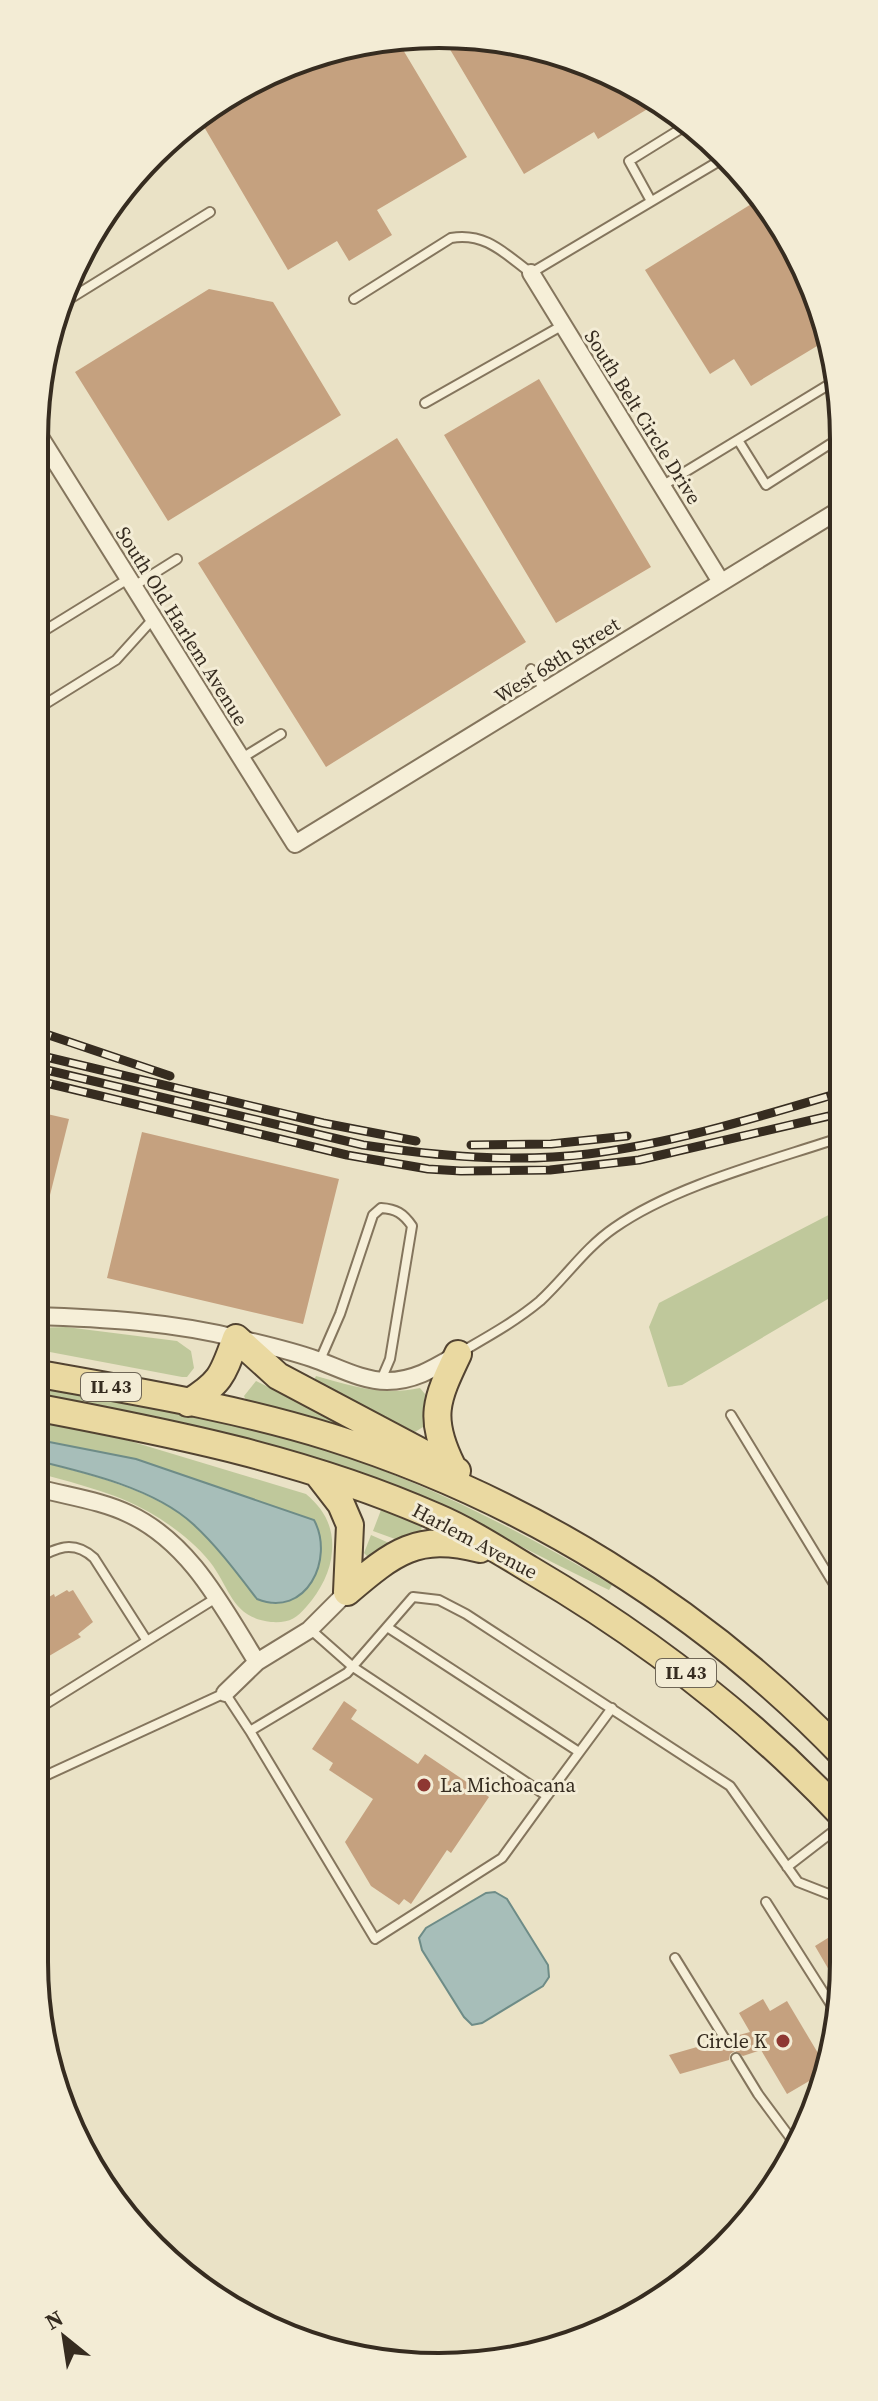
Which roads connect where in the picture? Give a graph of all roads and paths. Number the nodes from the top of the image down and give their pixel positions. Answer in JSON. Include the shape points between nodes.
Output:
{"nodes":[{"id":1,"x":679,"y":130,"type":"edge"},
{"id":2,"x":715,"y":163,"type":"edge"},
{"id":3,"x":651,"y":201,"type":"junction"},
{"id":4,"x":210,"y":212,"type":"dead end"},
{"id":5,"x":531,"y":273,"type":"junction"},
{"id":6,"x":76,"y":295,"type":"edge"},
{"id":7,"x":354,"y":299,"type":"dead end"},
{"id":8,"x":563,"y":325,"type":"junction"},
{"id":9,"x":827,"y":386,"type":"edge"},
{"id":10,"x":425,"y":403,"type":"dead end"},
{"id":11,"x":738,"y":440,"type":"junction"},
{"id":12,"x":830,"y":444,"type":"edge"},
{"id":13,"x":48,"y":450,"type":"edge"},
{"id":14,"x":662,"y":486,"type":"junction"},
{"id":15,"x":830,"y":516,"type":"edge"},
{"id":16,"x":177,"y":559,"type":"dead end"},
{"id":17,"x":131,"y":582,"type":"junction"},
{"id":18,"x":721,"y":582,"type":"junction"},
{"id":19,"x":153,"y":618,"type":"junction"},
{"id":20,"x":48,"y":629,"type":"edge"},
{"id":21,"x":531,"y":669,"type":"dead end"},
{"id":22,"x":545,"y":691,"type":"junction"},
{"id":23,"x":48,"y":702,"type":"edge"},
{"id":24,"x":281,"y":734,"type":"dead end"},
{"id":25,"x":241,"y":758,"type":"junction"},
{"id":26,"x":295,"y":844,"type":"joint"},
{"id":27,"x":830,"y":1141,"type":"edge"},
{"id":28,"x":48,"y":1317,"type":"edge"},
{"id":29,"x":236,"y":1338,"type":"junction"},
{"id":30,"x":458,"y":1354,"type":"junction"},
{"id":31,"x":319,"y":1361,"type":"junction"},
{"id":32,"x":48,"y":1376,"type":"edge"},
{"id":33,"x":381,"y":1380,"type":"junction"},
{"id":34,"x":188,"y":1403,"type":"junction"},
{"id":35,"x":48,"y":1410,"type":"edge"},
{"id":36,"x":731,"y":1415,"type":"dead end"},
{"id":37,"x":452,"y":1466,"type":"junction"},
{"id":38,"x":317,"y":1473,"type":"junction"},
{"id":39,"x":48,"y":1494,"type":"edge"},
{"id":40,"x":496,"y":1501,"type":"junction"},
{"id":41,"x":48,"y":1554,"type":"edge"},
{"id":42,"x":507,"y":1555,"type":"junction"},
{"id":43,"x":830,"y":1578,"type":"edge"},
{"id":44,"x":347,"y":1592,"type":"junction"},
{"id":45,"x":216,"y":1598,"type":"junction"},
{"id":46,"x":387,"y":1627,"type":"junction"},
{"id":47,"x":310,"y":1629,"type":"junction"},
{"id":48,"x":147,"y":1641,"type":"junction"},
{"id":49,"x":257,"y":1662,"type":"junction"},
{"id":50,"x":353,"y":1667,"type":"junction"},
{"id":51,"x":225,"y":1693,"type":"junction"},
{"id":52,"x":48,"y":1701,"type":"edge"},
{"id":53,"x":612,"y":1708,"type":"junction"},
{"id":54,"x":250,"y":1731,"type":"junction"},
{"id":55,"x":830,"y":1742,"type":"edge"},
{"id":56,"x":579,"y":1752,"type":"junction"},
{"id":57,"x":48,"y":1775,"type":"edge"},
{"id":58,"x":547,"y":1796,"type":"junction"},
{"id":59,"x":830,"y":1806,"type":"edge"},
{"id":60,"x":830,"y":1832,"type":"edge"},
{"id":61,"x":787,"y":1867,"type":"junction"},
{"id":62,"x":830,"y":1895,"type":"edge"},
{"id":63,"x":766,"y":1902,"type":"dead end"},
{"id":64,"x":675,"y":1958,"type":"dead end"},
{"id":65,"x":828,"y":2000,"type":"edge"},
{"id":66,"x":725,"y":2039,"type":"dead end"},
{"id":67,"x":736,"y":2058,"type":"dead end"},
{"id":68,"x":789,"y":2136,"type":"edge"}],
"edges":[{"from":1,"to":3,"type":"lane","via":[[629,161]]},
{"from":2,"to":3,"type":"lane"},
{"from":3,"to":5,"type":"lane"},
{"from":4,"to":6,"type":"lane"},
{"from":5,"to":7,"type":"lane","via":[[485,240],[468,235],[451,238]]},
{"from":5,"to":8,"type":"street","name":"South Belt Circle Drive"},
{"from":8,"to":10,"type":"lane"},
{"from":8,"to":14,"type":"street","name":"South Belt Circle Drive"},
{"from":9,"to":11,"type":"lane"},
{"from":11,"to":12,"type":"lane","via":[[766,485]]},
{"from":11,"to":14,"type":"lane"},
{"from":13,"to":17,"type":"street","name":"South Old Harlem Avenue"},
{"from":14,"to":18,"type":"street","name":"South Belt Circle Drive"},
{"from":15,"to":18,"type":"street","name":"West 68th Street"},
{"from":16,"to":17,"type":"lane"},
{"from":17,"to":19,"type":"street","name":"South Old Harlem Avenue"},
{"from":17,"to":20,"type":"lane"},
{"from":18,"to":22,"type":"street","name":"West 68th Street"},
{"from":19,"to":23,"type":"lane","via":[[116,660]]},
{"from":19,"to":25,"type":"street","name":"South Old Harlem Avenue"},
{"from":21,"to":22,"type":"lane"},
{"from":22,"to":26,"type":"street","name":"West 68th Street"},
{"from":24,"to":25,"type":"lane"},
{"from":25,"to":26,"type":"street","name":"South Old Harlem Avenue"},
{"from":27,"to":30,"type":"lane","via":[[672,1195],[641,1211],[593,1243],[539,1301]]},
{"from":28,"to":29,"type":"street","via":[[118,1320]]},
{"from":29,"to":31,"type":"street"},
{"from":29,"to":34,"type":"main road","via":[[222,1376]]},
{"from":29,"to":37,"type":"main road","via":[[278,1376]]},
{"from":30,"to":33,"type":"street","via":[[426,1373]]},
{"from":30,"to":37,"type":"main road","via":[[443,1387],[437,1420]]},
{"from":31,"to":33,"type":"street"},
{"from":31,"to":33,"type":"lane","via":[[373,1215],[381,1208],[394,1209],[412,1226],[390,1359]]},
{"from":32,"to":34,"type":"main road","name":"Harlem Avenue","number":"IL 43"},
{"from":34,"to":40,"type":"main road","name":"Harlem Avenue","number":"IL 43","via":[[329,1437]]},
{"from":35,"to":38,"type":"main road","name":"Harlem Avenue","number":"IL 43","via":[[202,1440]]},
{"from":36,"to":43,"type":"lane"},
{"from":37,"to":40,"type":"main road"},
{"from":38,"to":42,"type":"main road","name":"Harlem Avenue","number":"IL 43","via":[[439,1518]]},
{"from":38,"to":44,"type":"main road","via":[[350,1525]]},
{"from":39,"to":45,"type":"street","via":[[131,1515],[182,1552]]},
{"from":40,"to":55,"type":"main road","name":"Harlem Avenue","number":"IL 43","via":[[583,1549],[720,1643]]},
{"from":41,"to":48,"type":"lane","via":[[65,1546],[94,1558]]},
{"from":42,"to":44,"type":"main road","via":[[442,1542],[423,1544],[392,1556]]},
{"from":42,"to":59,"type":"main road","name":"Harlem Avenue","number":"IL 43","via":[[580,1598],[700,1684],[747,1722]]},
{"from":44,"to":47,"type":"street"},
{"from":45,"to":48,"type":"lane"},
{"from":45,"to":49,"type":"street"},
{"from":46,"to":50,"type":"lane"},
{"from":46,"to":53,"type":"lane","via":[[413,1597],[439,1600]]},
{"from":46,"to":56,"type":"lane"},
{"from":47,"to":49,"type":"street"},
{"from":47,"to":50,"type":"lane"},
{"from":48,"to":52,"type":"lane"},
{"from":49,"to":51,"type":"street"},
{"from":50,"to":54,"type":"lane"},
{"from":50,"to":58,"type":"lane"},
{"from":51,"to":54,"type":"lane"},
{"from":51,"to":57,"type":"lane"},
{"from":53,"to":56,"type":"lane"},
{"from":53,"to":61,"type":"lane","via":[[730,1786]]},
{"from":54,"to":58,"type":"lane","via":[[375,1939],[502,1858]]},
{"from":56,"to":58,"type":"lane"},
{"from":60,"to":61,"type":"lane"},
{"from":61,"to":62,"type":"lane","via":[[798,1882]]},
{"from":63,"to":65,"type":"lane"},
{"from":64,"to":66,"type":"lane"},
{"from":67,"to":68,"type":"lane"}]}
